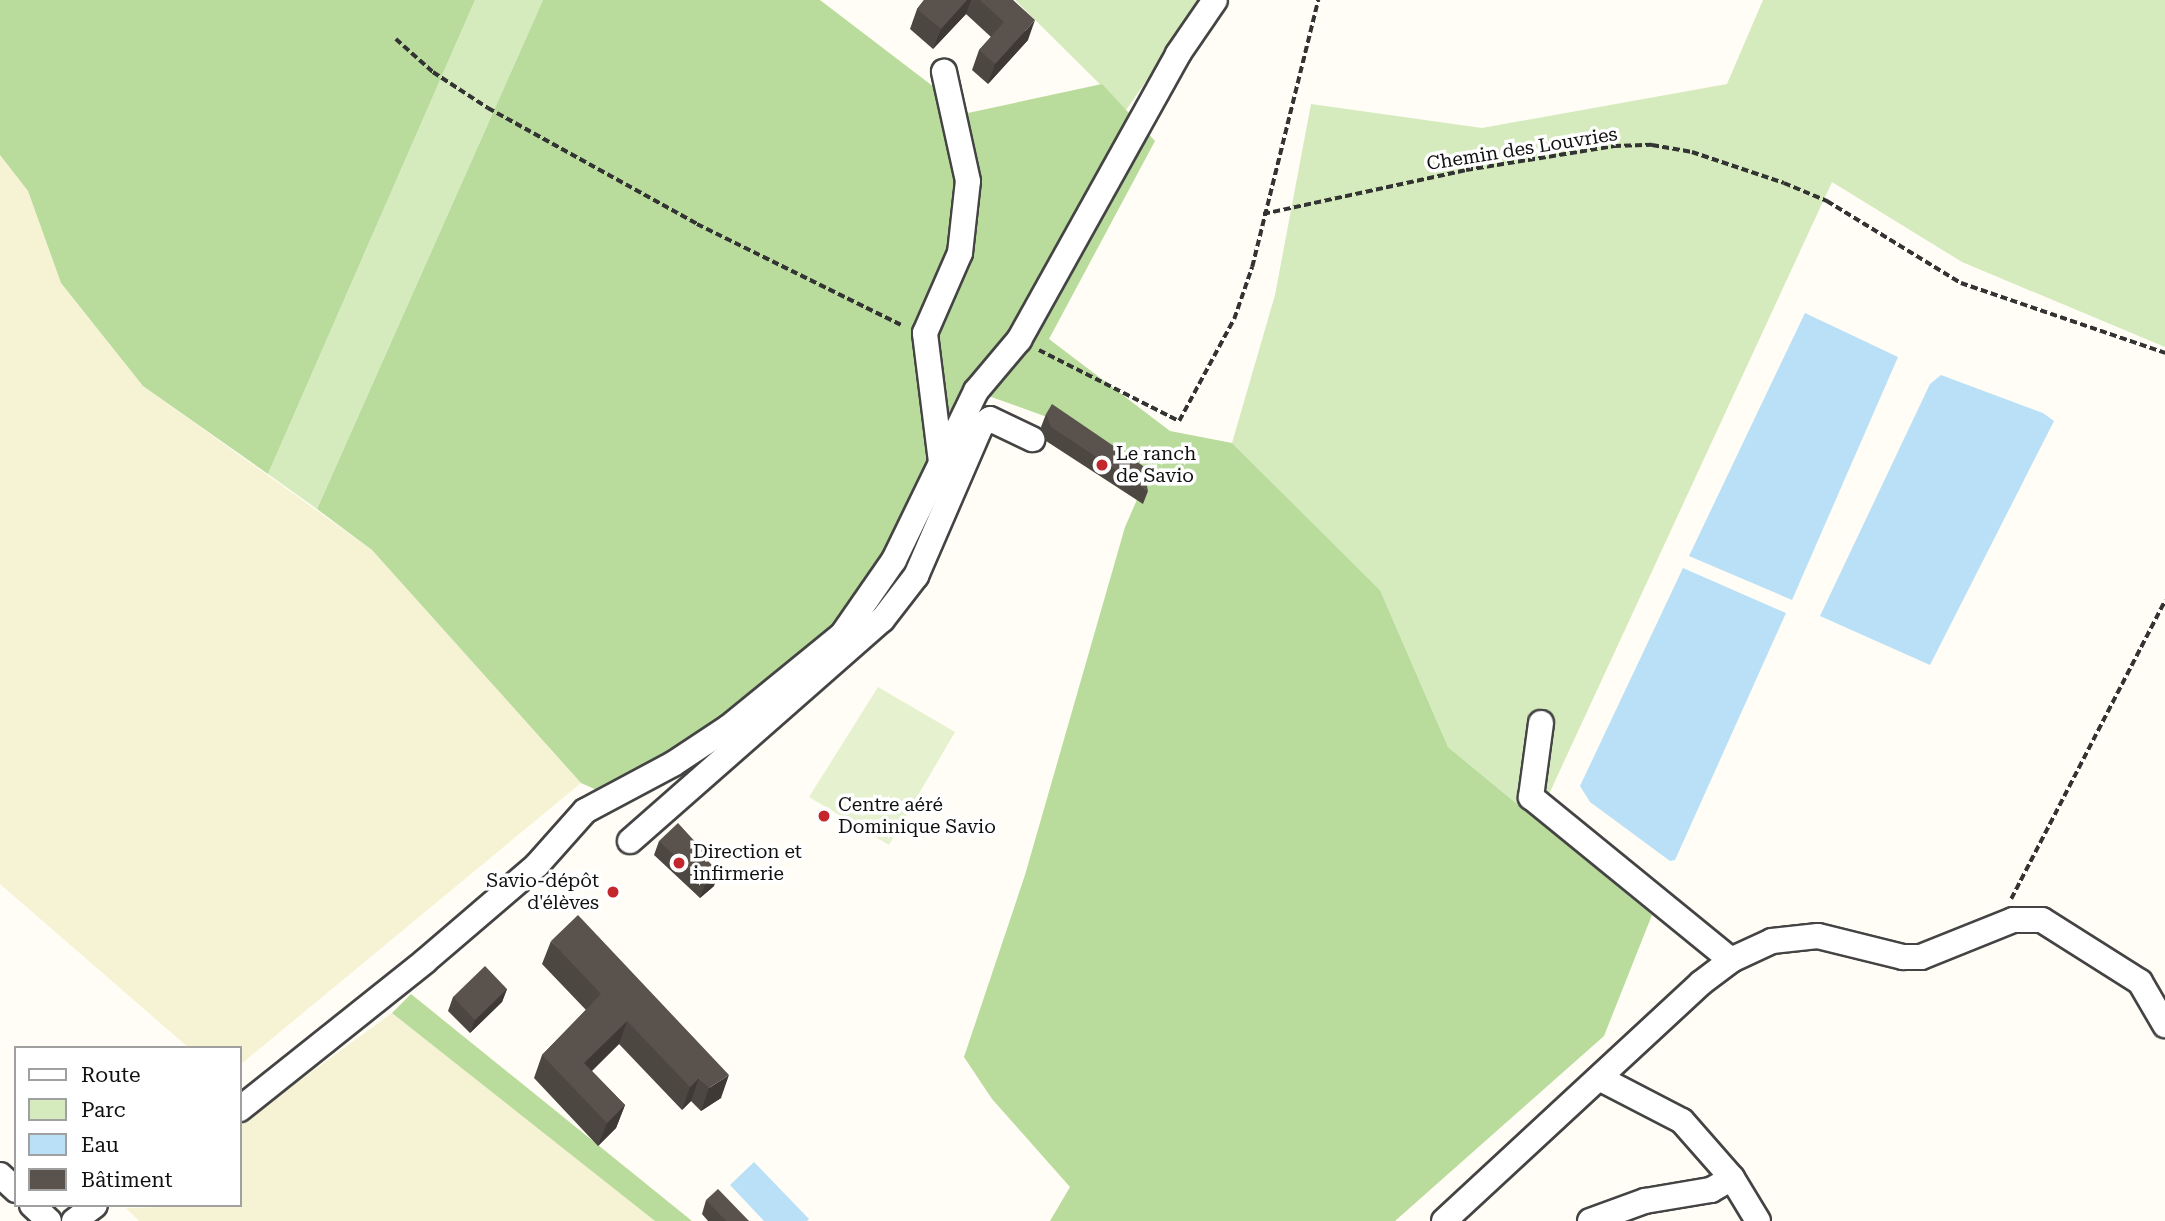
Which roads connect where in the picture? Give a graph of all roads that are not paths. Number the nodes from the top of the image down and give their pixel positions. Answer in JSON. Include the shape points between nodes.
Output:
{"nodes":[{"id":1,"x":1215,"y":0,"type":"edge"},
{"id":2,"x":944,"y":72,"type":"dead end"},
{"id":3,"x":1032,"y":439,"type":"dead end"},
{"id":4,"x":941,"y":463,"type":"junction"},
{"id":5,"x":1541,"y":723,"type":"dead end"},
{"id":6,"x":630,"y":841,"type":"dead end"},
{"id":7,"x":1731,"y":960,"type":"junction"},
{"id":8,"x":2165,"y":1025,"type":"edge"},
{"id":9,"x":1601,"y":1079,"type":"junction"},
{"id":10,"x":242,"y":1107,"type":"edge"},
{"id":11,"x":0,"y":1175,"type":"edge"},
{"id":12,"x":1732,"y":1178,"type":"junction"},
{"id":13,"x":14,"y":1188,"type":"edge"},
{"id":14,"x":34,"y":1207,"type":"edge"},
{"id":15,"x":92,"y":1207,"type":"edge"},
{"id":16,"x":49,"y":1221,"type":"edge"},
{"id":17,"x":74,"y":1221,"type":"edge"},
{"id":18,"x":1444,"y":1221,"type":"edge"},
{"id":19,"x":1590,"y":1221,"type":"edge"},
{"id":20,"x":1758,"y":1221,"type":"edge"}],
"edges":[{"from":1,"to":4,"type":"street","via":[[1178,54],[1019,340],[976,391]]},
{"from":2,"to":4,"type":"street","via":[[968,181],[960,253],[926,333]]},
{"from":3,"to":6,"type":"street","via":[[990,419],[981,426],[916,576],[882,620]]},
{"from":4,"to":10,"type":"street","via":[[894,560],[842,635],[729,727],[673,764],[586,811],[537,865]]},
{"from":5,"to":7,"type":"street","via":[[1531,797]]},
{"from":7,"to":8,"type":"street","via":[[1761,944],[1799,936],[1921,957],[1992,927],[2028,918],[2042,920],[2140,982]]},
{"from":7,"to":9,"type":"street","via":[[1670,1010]]},
{"from":9,"to":12,"type":"street","via":[[1682,1121]]},
{"from":9,"to":18,"type":"street"},
{"from":11,"to":13,"type":"street"},
{"from":12,"to":19,"type":"street","via":[[1711,1190],[1645,1201]]},
{"from":12,"to":20,"type":"street"},
{"from":14,"to":16,"type":"street"},
{"from":15,"to":17,"type":"street"}]}
